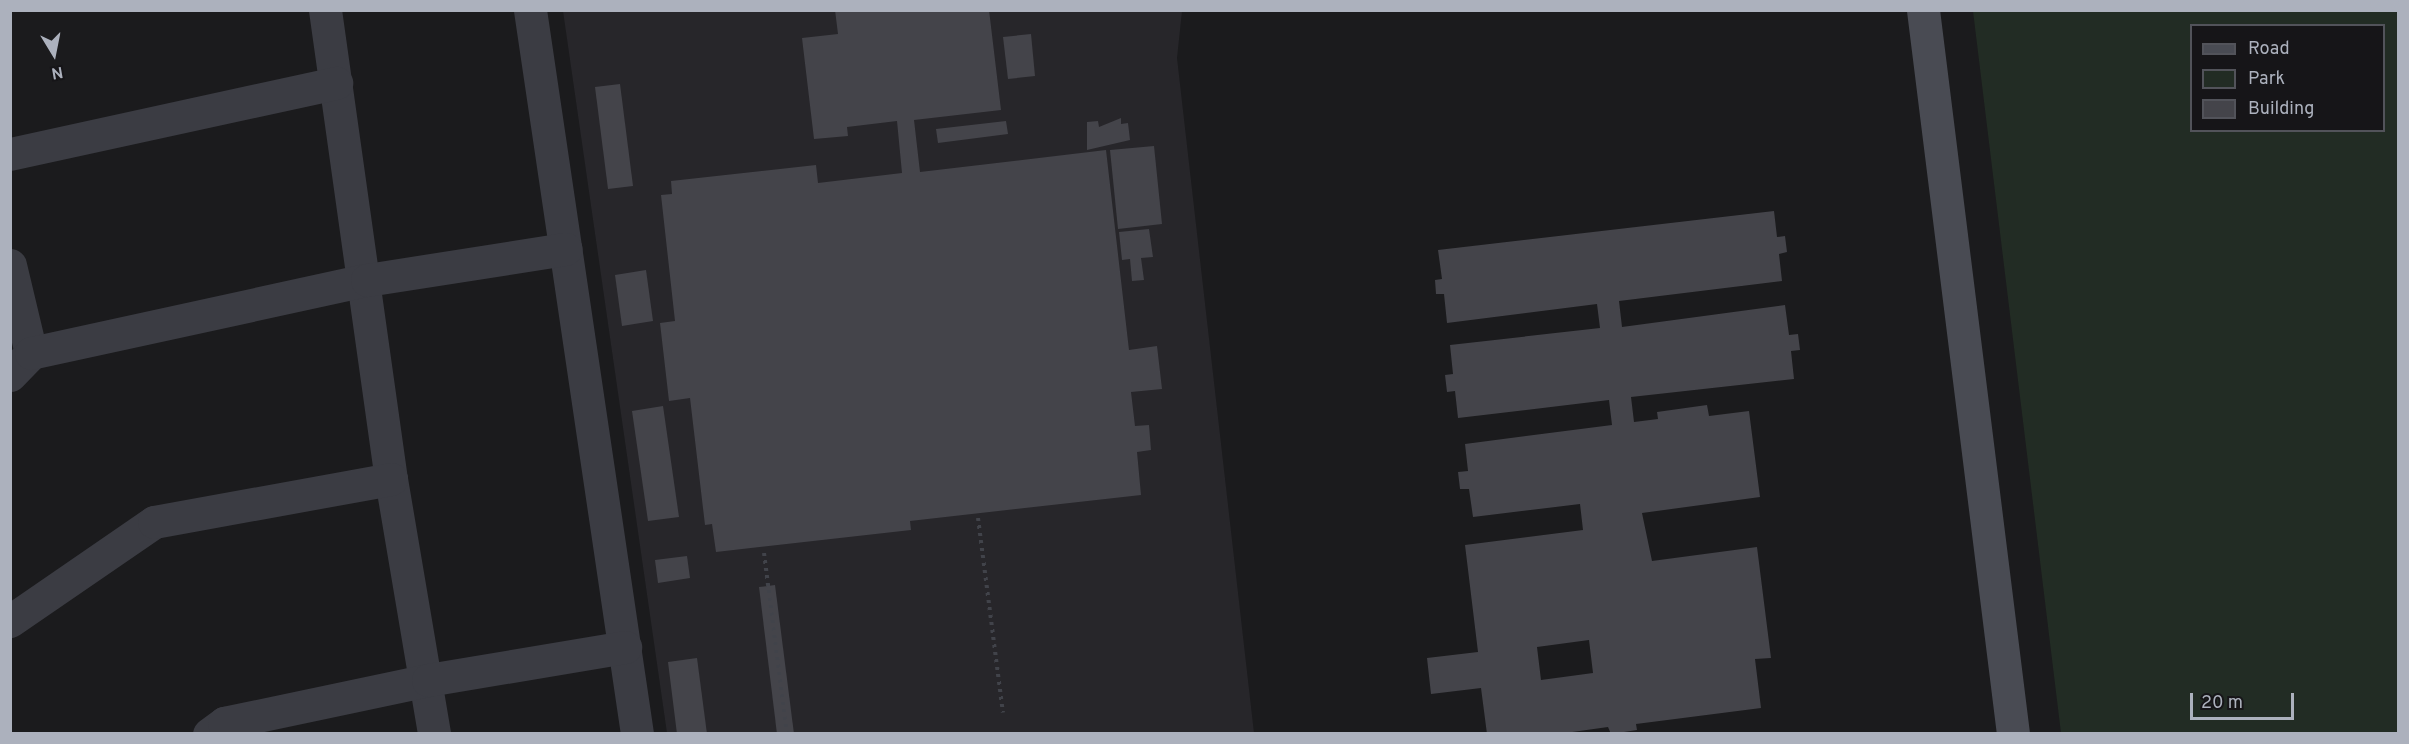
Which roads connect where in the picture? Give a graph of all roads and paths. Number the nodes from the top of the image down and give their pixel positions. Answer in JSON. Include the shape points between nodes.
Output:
{"nodes":[{"id":1,"x":325,"y":10,"type":"edge"},
{"id":2,"x":530,"y":10,"type":"edge"},
{"id":3,"x":1923,"y":10,"type":"edge"},
{"id":4,"x":336,"y":83,"type":"junction"},
{"id":5,"x":10,"y":154,"type":"edge"},
{"id":6,"x":566,"y":249,"type":"junction"},
{"id":7,"x":10,"y":265,"type":"edge"},
{"id":8,"x":367,"y":280,"type":"junction"},
{"id":9,"x":21,"y":364,"type":"edge"},
{"id":10,"x":391,"y":479,"type":"junction"},
{"id":11,"x":978,"y":518,"type":"dead end"},
{"id":12,"x":764,"y":553,"type":"dead end"},
{"id":13,"x":10,"y":621,"type":"edge"},
{"id":14,"x":625,"y":647,"type":"junction"},
{"id":15,"x":428,"y":680,"type":"junction"},
{"id":16,"x":1003,"y":712,"type":"dead end"},
{"id":17,"x":209,"y":734,"type":"edge"},
{"id":18,"x":434,"y":734,"type":"edge"},
{"id":19,"x":637,"y":734,"type":"edge"},
{"id":20,"x":787,"y":734,"type":"edge"},
{"id":21,"x":2013,"y":734,"type":"edge"}],
"edges":[{"from":1,"to":4,"type":"street"},
{"from":2,"to":6,"type":"street"},
{"from":3,"to":21,"type":"street"},
{"from":4,"to":5,"type":"street"},
{"from":4,"to":8,"type":"street"},
{"from":6,"to":8,"type":"street"},
{"from":6,"to":14,"type":"street"},
{"from":7,"to":9,"type":"street"},
{"from":8,"to":9,"type":"street"},
{"from":8,"to":10,"type":"street"},
{"from":10,"to":13,"type":"street","via":[[154,522]]},
{"from":10,"to":15,"type":"street"},
{"from":11,"to":16,"type":"path"},
{"from":12,"to":20,"type":"path"},
{"from":14,"to":15,"type":"street"},
{"from":14,"to":19,"type":"street"},
{"from":15,"to":17,"type":"street","via":[[224,723]]},
{"from":15,"to":18,"type":"street"}]}
